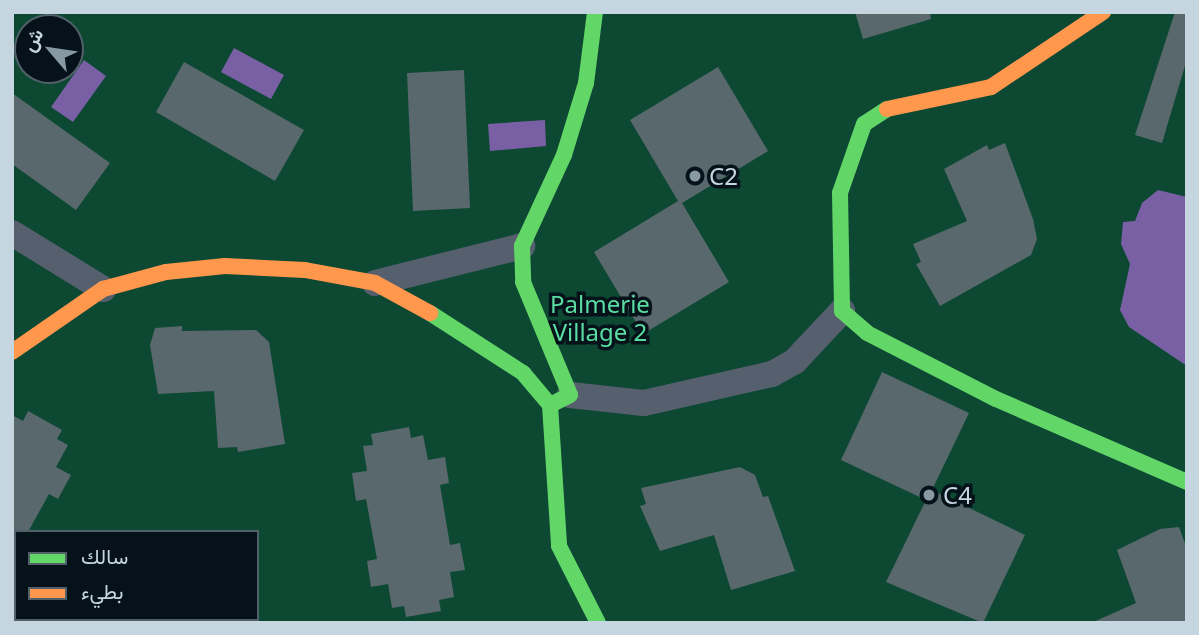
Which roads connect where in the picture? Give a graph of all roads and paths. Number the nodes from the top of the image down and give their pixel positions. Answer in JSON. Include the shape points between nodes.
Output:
{"nodes":[{"id":1,"x":595,"y":12,"type":"edge"},
{"id":2,"x":1103,"y":12,"type":"edge"},
{"id":3,"x":12,"y":233,"type":"edge"},
{"id":4,"x":522,"y":246,"type":"junction"},
{"id":5,"x":375,"y":283,"type":"junction"},
{"id":6,"x":103,"y":289,"type":"junction"},
{"id":7,"x":842,"y":312,"type":"junction"},
{"id":8,"x":12,"y":352,"type":"edge"},
{"id":9,"x":560,"y":400,"type":"junction"},
{"id":10,"x":1187,"y":482,"type":"edge"},
{"id":11,"x":594,"y":621,"type":"edge"}],
"edges":[{"from":1,"to":4,"type":"street","via":[[586,83],[564,155]]},
{"from":2,"to":7,"type":"street","via":[[991,88],[888,108],[864,124],[840,193]]},
{"from":3,"to":6,"type":"street"},
{"from":4,"to":5,"type":"street"},
{"from":4,"to":9,"type":"street","via":[[523,282]]},
{"from":5,"to":6,"type":"street","via":[[305,270],[225,266],[166,272]]},
{"from":5,"to":9,"type":"street"},
{"from":6,"to":8,"type":"street"},
{"from":7,"to":9,"type":"street","via":[[795,361],[772,374],[644,403]]},
{"from":7,"to":10,"type":"street","via":[[867,333],[996,399]]},
{"from":9,"to":11,"type":"street","via":[[559,545]]}]}
